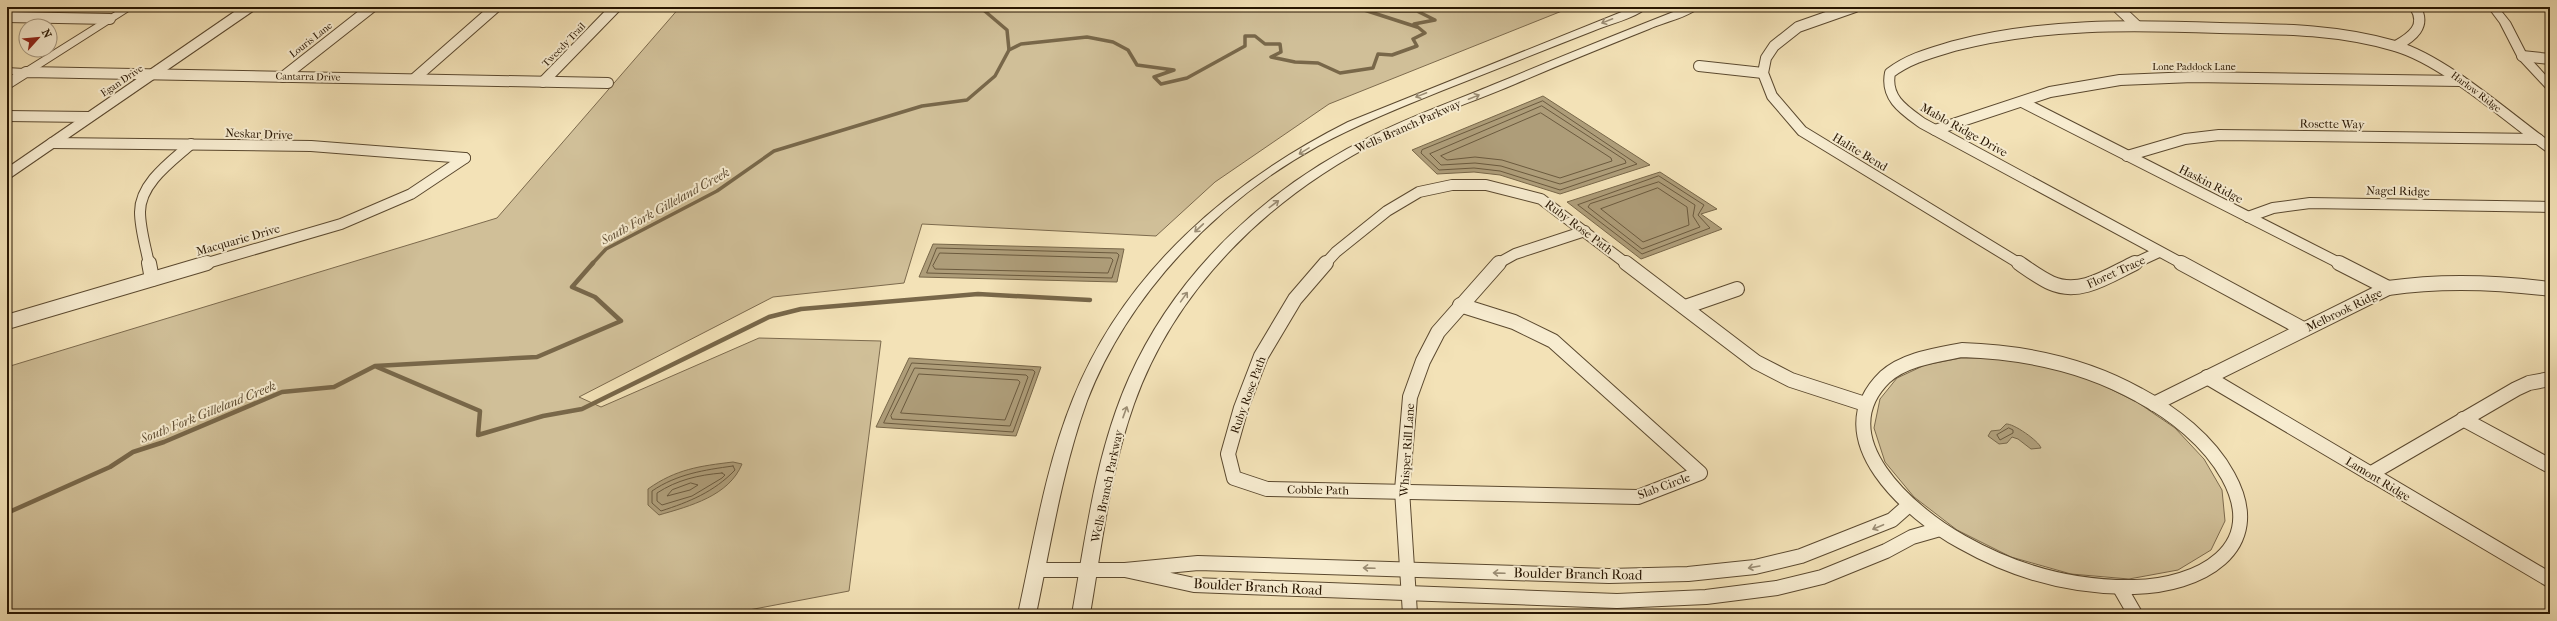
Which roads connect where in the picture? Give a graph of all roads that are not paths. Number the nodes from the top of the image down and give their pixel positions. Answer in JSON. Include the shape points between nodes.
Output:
{"nodes":[{"id":1,"x":130,"y":7,"type":"edge"},
{"id":2,"x":250,"y":7,"type":"edge"},
{"id":3,"x":372,"y":7,"type":"edge"},
{"id":4,"x":496,"y":7,"type":"edge"},
{"id":5,"x":616,"y":7,"type":"edge"},
{"id":6,"x":1643,"y":7,"type":"edge"},
{"id":7,"x":1695,"y":7,"type":"edge"},
{"id":8,"x":1855,"y":7,"type":"edge"},
{"id":9,"x":2117,"y":7,"type":"edge"},
{"id":10,"x":2415,"y":7,"type":"edge"},
{"id":11,"x":2493,"y":7,"type":"edge"},
{"id":12,"x":7,"y":18,"type":"edge"},
{"id":13,"x":110,"y":19,"type":"junction"},
{"id":14,"x":2136,"y":25,"type":"junction"},
{"id":15,"x":2396,"y":46,"type":"junction"},
{"id":16,"x":2522,"y":56,"type":"junction"},
{"id":17,"x":2550,"y":59,"type":"edge"},
{"id":18,"x":1699,"y":66,"type":"dead end"},
{"id":19,"x":7,"y":71,"type":"edge"},
{"id":20,"x":26,"y":72,"type":"junction"},
{"id":21,"x":1763,"y":73,"type":"junction"},
{"id":22,"x":151,"y":75,"type":"junction"},
{"id":23,"x":283,"y":76,"type":"junction"},
{"id":24,"x":414,"y":80,"type":"junction"},
{"id":25,"x":2461,"y":81,"type":"junction"},
{"id":26,"x":543,"y":82,"type":"junction"},
{"id":27,"x":608,"y":83,"type":"dead end"},
{"id":28,"x":7,"y":84,"type":"edge"},
{"id":29,"x":2550,"y":86,"type":"edge"},
{"id":30,"x":2022,"y":102,"type":"junction"},
{"id":31,"x":7,"y":116,"type":"edge"},
{"id":32,"x":89,"y":117,"type":"junction"},
{"id":33,"x":1935,"y":130,"type":"junction"},
{"id":34,"x":2538,"y":139,"type":"junction"},
{"id":35,"x":52,"y":143,"type":"junction"},
{"id":36,"x":191,"y":144,"type":"junction"},
{"id":37,"x":2550,"y":148,"type":"edge"},
{"id":38,"x":2127,"y":156,"type":"junction"},
{"id":39,"x":465,"y":158,"type":"joint"},
{"id":40,"x":7,"y":174,"type":"edge"},
{"id":41,"x":2550,"y":207,"type":"edge"},
{"id":42,"x":2248,"y":217,"type":"junction"},
{"id":43,"x":1585,"y":231,"type":"junction"},
{"id":44,"x":2159,"y":252,"type":"junction"},
{"id":45,"x":152,"y":279,"type":"junction"},
{"id":46,"x":2071,"y":288,"type":"joint"},
{"id":47,"x":2388,"y":288,"type":"junction"},
{"id":48,"x":1737,"y":289,"type":"dead end"},
{"id":49,"x":2550,"y":289,"type":"edge"},
{"id":50,"x":1460,"y":305,"type":"junction"},
{"id":51,"x":1685,"y":307,"type":"junction"},
{"id":52,"x":7,"y":322,"type":"edge"},
{"id":53,"x":2303,"y":329,"type":"junction"},
{"id":54,"x":2207,"y":377,"type":"junction"},
{"id":55,"x":2550,"y":379,"type":"edge"},
{"id":56,"x":1865,"y":404,"type":"junction"},
{"id":57,"x":2154,"y":404,"type":"junction"},
{"id":58,"x":2464,"y":419,"type":"junction"},
{"id":59,"x":2550,"y":466,"type":"edge"},
{"id":60,"x":2370,"y":474,"type":"junction"},
{"id":61,"x":1234,"y":478,"type":"joint"},
{"id":62,"x":1402,"y":490,"type":"junction"},
{"id":63,"x":1909,"y":505,"type":"junction"},
{"id":64,"x":1940,"y":529,"type":"junction"},
{"id":65,"x":1407,"y":569,"type":"junction"},
{"id":66,"x":1037,"y":570,"type":"junction"},
{"id":67,"x":1089,"y":570,"type":"junction"},
{"id":68,"x":1125,"y":570,"type":"junction"},
{"id":69,"x":2550,"y":580,"type":"edge"},
{"id":70,"x":2120,"y":588,"type":"junction"},
{"id":71,"x":1408,"y":593,"type":"junction"},
{"id":72,"x":1027,"y":614,"type":"edge"},
{"id":73,"x":1081,"y":614,"type":"edge"},
{"id":74,"x":1410,"y":614,"type":"edge"},
{"id":75,"x":2135,"y":614,"type":"edge"}],
"edges":[{"from":1,"to":13,"type":"street"},
{"from":2,"to":22,"type":"street","name":"Egan Drive"},
{"from":3,"to":23,"type":"street","name":"Louris Lane"},
{"from":4,"to":24,"type":"street"},
{"from":5,"to":26,"type":"street","name":"Tweedy Trail"},
{"from":6,"to":66,"type":"street","name":"Wells Branch Parkway","one_way":true,"via":[[1352,124],[1270,171],[1224,205],[1198,229],[1151,279],[1120,322],[1092,372],[1067,437]]},
{"from":67,"to":7,"type":"street","name":"Wells Branch Parkway","one_way":true,"via":[[1115,441],[1137,378],[1161,329],[1189,289],[1257,216],[1300,183],[1378,138]]},
{"from":8,"to":21,"type":"street","via":[[1808,22],[1787,33],[1772,50]]},
{"from":9,"to":14,"type":"street"},
{"from":10,"to":15,"type":"street","via":[[2421,23],[2417,34]]},
{"from":11,"to":16,"type":"street","via":[[2505,22]]},
{"from":12,"to":13,"type":"street"},
{"from":13,"to":20,"type":"street"},
{"from":14,"to":15,"type":"street","name":"Mablo Ridge Drive","via":[[2310,29],[2342,33]]},
{"from":14,"to":33,"type":"street","name":"Mablo Ridge Drive","via":[[2074,27],[2006,34],[1937,50],[1896,66],[1887,81],[1891,95],[1902,108]]},
{"from":15,"to":25,"type":"street","name":"Harlow Ridge","via":[[2436,64]]},
{"from":16,"to":17,"type":"street"},
{"from":16,"to":29,"type":"street"},
{"from":18,"to":21,"type":"street"},
{"from":19,"to":20,"type":"street","name":"Cantarra Drive"},
{"from":20,"to":22,"type":"street","name":"Cantarra Drive"},
{"from":20,"to":28,"type":"street"},
{"from":21,"to":46,"type":"street","name":"Halite Bend","via":[[1770,92],[1784,113],[1802,131],[2051,283]]},
{"from":22,"to":23,"type":"street","name":"Cantarra Drive"},
{"from":22,"to":32,"type":"street","name":"Egan Drive"},
{"from":23,"to":24,"type":"street","name":"Cantarra Drive"},
{"from":24,"to":26,"type":"street","name":"Cantarra Drive"},
{"from":25,"to":30,"type":"street","name":"Lone Paddock Lane","via":[[2138,78],[2074,87]]},
{"from":25,"to":34,"type":"street","name":"Harlow Ridge"},
{"from":26,"to":27,"type":"street","name":"Cantarra Drive"},
{"from":30,"to":33,"type":"street","name":"Lone Paddock Lane"},
{"from":30,"to":38,"type":"street","name":"Haskin Ridge"},
{"from":31,"to":32,"type":"street"},
{"from":32,"to":35,"type":"street","name":"Egan Drive"},
{"from":33,"to":44,"type":"street","name":"Mablo Ridge Drive"},
{"from":34,"to":37,"type":"street","name":"Harlow Ridge"},
{"from":34,"to":38,"type":"street","name":"Rosette Way","via":[[2219,136],[2185,139]]},
{"from":35,"to":36,"type":"street","name":"Neskar Drive"},
{"from":35,"to":40,"type":"street","name":"Egan Drive"},
{"from":36,"to":39,"type":"street","name":"Neskar Drive","via":[[392,151]]},
{"from":36,"to":45,"type":"street","via":[[154,179],[141,201],[140,212]]},
{"from":38,"to":42,"type":"street","name":"Haskin Ridge"},
{"from":39,"to":45,"type":"street","name":"Macquarie Drive","via":[[411,194],[341,224]]},
{"from":41,"to":42,"type":"street","name":"Nagel Ridge","via":[[2310,203],[2273,208]]},
{"from":42,"to":47,"type":"street","name":"Haskin Ridge"},
{"from":43,"to":50,"type":"street","name":"Whisper Rill Lane","via":[[1504,259],[1494,266]]},
{"from":43,"to":51,"type":"street","name":"Ruby Rose Path"},
{"from":43,"to":61,"type":"street","name":"Ruby Rose Path","via":[[1541,199],[1486,185],[1452,185],[1419,192],[1387,211],[1336,252],[1295,299],[1261,356],[1241,408],[1228,454]]},
{"from":44,"to":46,"type":"street","name":"Floret Trace","via":[[2084,286]]},
{"from":44,"to":53,"type":"street","name":"Mablo Ridge Drive"},
{"from":45,"to":52,"type":"street","name":"Macquarie Drive"},
{"from":47,"to":49,"type":"street","name":"Melbrook Ridge","via":[[2421,283],[2456,282]]},
{"from":47,"to":53,"type":"street","name":"Melbrook Ridge"},
{"from":48,"to":51,"type":"street"},
{"from":50,"to":62,"type":"street","name":"Whisper Rill Lane","via":[[1438,332],[1423,361],[1410,397]]},
{"from":50,"to":62,"type":"street","name":"Slab Circle","via":[[1514,322],[1553,341],[1700,473],[1638,497]]},
{"from":51,"to":56,"type":"street","name":"Ruby Rose Path","via":[[1756,362],[1791,380]]},
{"from":53,"to":54,"type":"street","name":"Melbrook Ridge"},
{"from":54,"to":57,"type":"street","name":"Melbrook Ridge"},
{"from":54,"to":60,"type":"street","name":"Lamont Ridge"},
{"from":55,"to":58,"type":"street","via":[[2529,383]]},
{"from":56,"to":57,"type":"street","via":[[1872,389],[1883,376],[1898,366],[1924,356],[1962,350],[2015,353],[2072,366],[2121,386]]},
{"from":56,"to":63,"type":"street","via":[[1862,421],[1864,434],[1874,462]]},
{"from":57,"to":70,"type":"street","via":[[2203,443],[2221,464],[2234,487],[2240,509],[2239,530],[2231,548],[2216,565],[2195,577],[2167,585]]},
{"from":58,"to":59,"type":"street"},
{"from":58,"to":60,"type":"street"},
{"from":60,"to":69,"type":"street","name":"Lamont Ridge"},
{"from":61,"to":62,"type":"street","name":"Cobble Path","via":[[1267,489]]},
{"from":62,"to":65,"type":"street","name":"Whisper Rill Lane"},
{"from":63,"to":64,"type":"street"},
{"from":63,"to":65,"type":"street","name":"Boulder Branch Road","one_way":true,"via":[[1892,520],[1863,533],[1801,556],[1755,567],[1688,574],[1609,576]]},
{"from":64,"to":70,"type":"street","via":[[1986,555],[2030,572],[2075,584]]},
{"from":64,"to":71,"type":"street","name":"Boulder Branch Road","via":[[1912,537],[1886,551],[1822,577],[1777,588],[1706,597],[1617,601]]},
{"from":65,"to":68,"type":"street","name":"Boulder Branch Road","one_way":true,"via":[[1198,563]]},
{"from":65,"to":71,"type":"street","name":"Whisper Rill Lane"},
{"from":66,"to":67,"type":"street"},
{"from":66,"to":72,"type":"street","name":"Wells Branch Parkway"},
{"from":67,"to":68,"type":"street"},
{"from":67,"to":73,"type":"street","name":"Wells Branch Parkway"},
{"from":68,"to":71,"type":"street","name":"Boulder Branch Road","via":[[1194,585]]},
{"from":70,"to":75,"type":"street"},
{"from":71,"to":74,"type":"street","name":"Whisper Rill Lane"}]}
